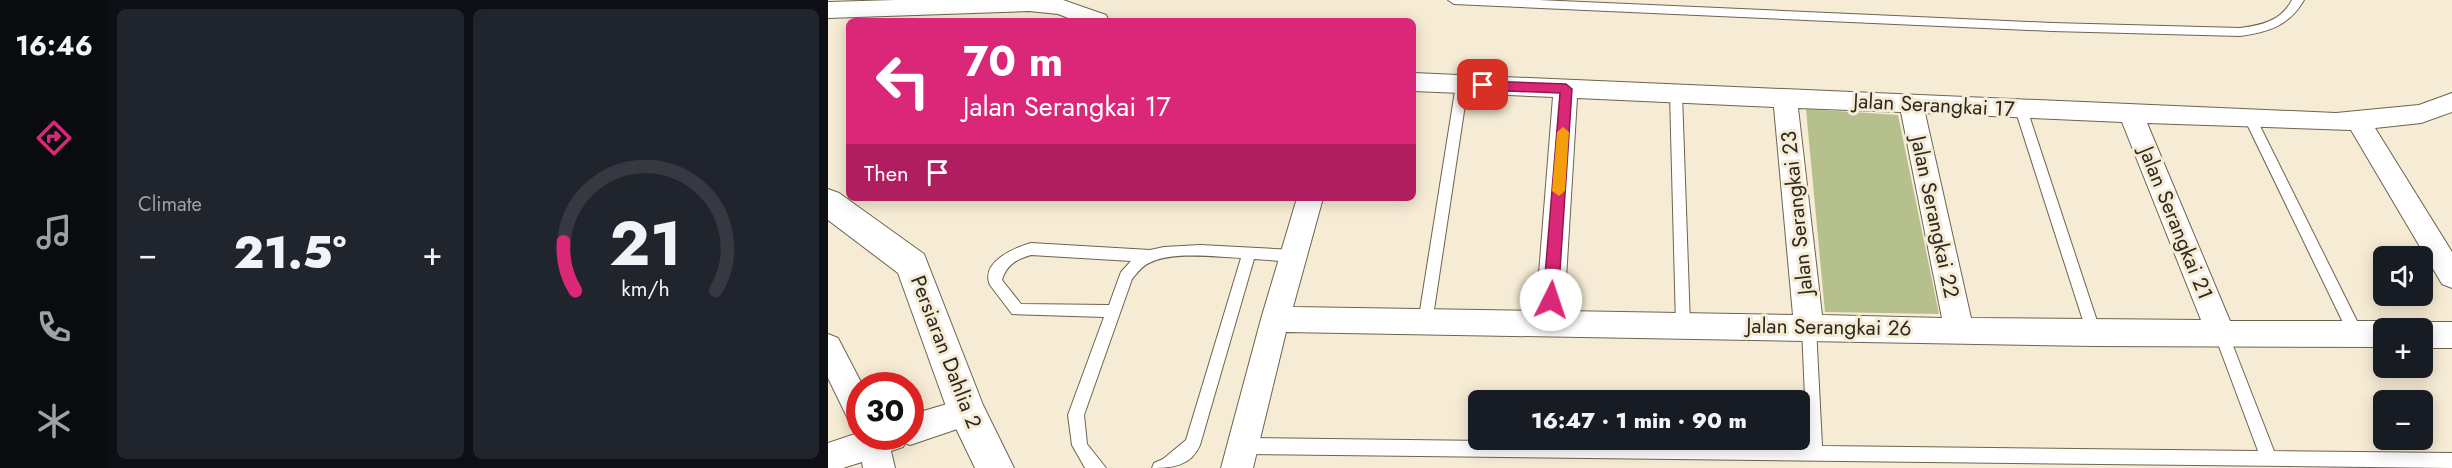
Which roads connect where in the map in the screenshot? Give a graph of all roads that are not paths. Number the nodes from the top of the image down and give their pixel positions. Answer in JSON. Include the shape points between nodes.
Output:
{"nodes":[{"id":1,"x":1454,"y":0,"type":"edge"},
{"id":2,"x":2298,"y":0,"type":"edge"},
{"id":3,"x":974,"y":3,"type":"edge"},
{"id":4,"x":828,"y":10,"type":"edge"},
{"id":5,"x":1090,"y":18,"type":"edge"},
{"id":6,"x":1416,"y":82,"type":"edge"},
{"id":7,"x":1462,"y":84,"type":"junction"},
{"id":8,"x":1566,"y":89,"type":"junction"},
{"id":9,"x":1676,"y":94,"type":"junction"},
{"id":10,"x":1785,"y":99,"type":"junction"},
{"id":11,"x":2452,"y":102,"type":"edge"},
{"id":12,"x":1911,"y":104,"type":"junction"},
{"id":13,"x":2020,"y":109,"type":"junction"},
{"id":14,"x":2131,"y":114,"type":"junction"},
{"id":15,"x":2251,"y":120,"type":"junction"},
{"id":16,"x":2358,"y":120,"type":"junction"},
{"id":17,"x":1309,"y":201,"type":"edge"},
{"id":18,"x":828,"y":202,"type":"edge"},
{"id":19,"x":1249,"y":254,"type":"junction"},
{"id":20,"x":1149,"y":256,"type":"junction"},
{"id":21,"x":1294,"y":256,"type":"junction"},
{"id":22,"x":2452,"y":276,"type":"edge"},
{"id":23,"x":1114,"y":311,"type":"junction"},
{"id":24,"x":1275,"y":319,"type":"junction"},
{"id":25,"x":1425,"y":323,"type":"junction"},
{"id":26,"x":1549,"y":323,"type":"junction"},
{"id":27,"x":1683,"y":325,"type":"junction"},
{"id":28,"x":1809,"y":327,"type":"junction"},
{"id":29,"x":1959,"y":329,"type":"junction"},
{"id":30,"x":2094,"y":333,"type":"junction"},
{"id":31,"x":2221,"y":333,"type":"junction"},
{"id":32,"x":2370,"y":334,"type":"edge"},
{"id":33,"x":2433,"y":335,"type":"edge"},
{"id":34,"x":2452,"y":335,"type":"edge"},
{"id":35,"x":828,"y":347,"type":"edge"},
{"id":36,"x":846,"y":383,"type":"edge"},
{"id":37,"x":967,"y":412,"type":"junction"},
{"id":38,"x":924,"y":426,"type":"edge"},
{"id":39,"x":863,"y":450,"type":"edge"},
{"id":40,"x":1815,"y":453,"type":"junction"},
{"id":41,"x":1239,"y":457,"type":"edge"},
{"id":42,"x":828,"y":458,"type":"edge"},
{"id":43,"x":2269,"y":459,"type":"junction"},
{"id":44,"x":2452,"y":461,"type":"edge"},
{"id":45,"x":995,"y":468,"type":"edge"},
{"id":46,"x":1098,"y":468,"type":"edge"},
{"id":47,"x":1160,"y":468,"type":"edge"}],
"edges":[{"from":1,"to":2,"type":"lane","via":[[2240,32],[2279,23],[2293,12]]},
{"from":3,"to":4,"type":"street"},
{"from":3,"to":5,"type":"street","via":[[1061,7]]},
{"from":6,"to":7,"type":"street","name":"Jalan Serangkai 17"},
{"from":7,"to":8,"type":"street","name":"Jalan Serangkai 17"},
{"from":7,"to":25,"type":"lane"},
{"from":8,"to":9,"type":"street","name":"Jalan Serangkai 17"},
{"from":8,"to":26,"type":"street"},
{"from":9,"to":10,"type":"street","name":"Jalan Serangkai 17"},
{"from":9,"to":27,"type":"lane"},
{"from":10,"to":12,"type":"street","name":"Jalan Serangkai 17"},
{"from":10,"to":28,"type":"street","name":"Jalan Serangkai 23"},
{"from":11,"to":16,"type":"street","name":"Jalan Serangkai 17","via":[[2421,114]]},
{"from":12,"to":13,"type":"street","name":"Jalan Serangkai 17"},
{"from":12,"to":29,"type":"street","name":"Jalan Serangkai 22"},
{"from":13,"to":14,"type":"street","name":"Jalan Serangkai 17"},
{"from":13,"to":30,"type":"lane"},
{"from":14,"to":15,"type":"street","name":"Jalan Serangkai 17"},
{"from":14,"to":31,"type":"street","name":"Jalan Serangkai 21"},
{"from":15,"to":16,"type":"street","name":"Jalan Serangkai 17"},
{"from":15,"to":32,"type":"lane"},
{"from":16,"to":22,"type":"street"},
{"from":17,"to":21,"type":"street"},
{"from":18,"to":37,"type":"street","name":"Persiaran Dahlia 2","via":[[912,264]]},
{"from":19,"to":20,"type":"lane","via":[[1176,251]]},
{"from":19,"to":21,"type":"lane"},
{"from":19,"to":47,"type":"lane","via":[[1192,445]]},
{"from":20,"to":23,"type":"lane","via":[[1126,276]]},
{"from":20,"to":23,"type":"lane","via":[[1031,249],[1013,254],[997,268],[995,281],[1017,310]]},
{"from":21,"to":24,"type":"street"},
{"from":23,"to":46,"type":"lane","via":[[1076,415],[1075,434],[1086,460]]},
{"from":24,"to":25,"type":"street","name":"Jalan Serangkai 26"},
{"from":24,"to":41,"type":"street"},
{"from":25,"to":26,"type":"street","name":"Jalan Serangkai 26"},
{"from":26,"to":27,"type":"street","name":"Jalan Serangkai 26"},
{"from":27,"to":28,"type":"street","name":"Jalan Serangkai 26"},
{"from":28,"to":29,"type":"street","name":"Jalan Serangkai 26"},
{"from":28,"to":40,"type":"lane"},
{"from":29,"to":30,"type":"street","name":"Jalan Serangkai 26"},
{"from":30,"to":31,"type":"street","name":"Jalan Serangkai 26"},
{"from":31,"to":32,"type":"street","name":"Jalan Serangkai 26"},
{"from":31,"to":43,"type":"lane"},
{"from":33,"to":34,"type":"street"},
{"from":35,"to":36,"type":"street"},
{"from":37,"to":38,"type":"street"},
{"from":37,"to":45,"type":"street","name":"Persiaran Dahlia 2"},
{"from":39,"to":42,"type":"street"},
{"from":40,"to":41,"type":"lane"},
{"from":40,"to":43,"type":"lane"},
{"from":43,"to":44,"type":"lane"}]}
